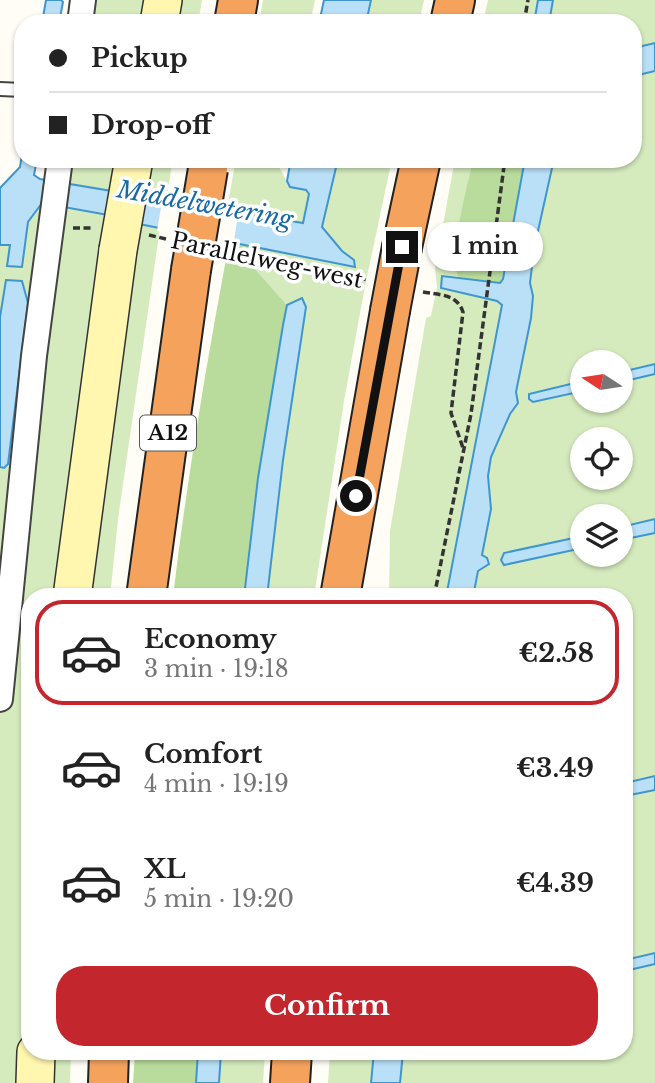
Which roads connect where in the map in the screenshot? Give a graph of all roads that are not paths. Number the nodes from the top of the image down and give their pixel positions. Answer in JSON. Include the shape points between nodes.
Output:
{"nodes":[{"id":1,"x":59,"y":168,"type":"edge"},
{"id":2,"x":132,"y":168,"type":"edge"},
{"id":3,"x":208,"y":168,"type":"edge"},
{"id":4,"x":419,"y":168,"type":"edge"},
{"id":5,"x":73,"y":588,"type":"edge"},
{"id":6,"x":147,"y":588,"type":"edge"},
{"id":7,"x":342,"y":588,"type":"edge"},
{"id":8,"x":0,"y":699,"type":"edge"},
{"id":9,"x":36,"y":1060,"type":"edge"},
{"id":10,"x":109,"y":1060,"type":"edge"},
{"id":11,"x":291,"y":1060,"type":"edge"},
{"id":12,"x":35,"y":1083,"type":"edge"},
{"id":13,"x":108,"y":1083,"type":"edge"},
{"id":14,"x":290,"y":1083,"type":"edge"}],
"edges":[{"from":1,"to":8,"type":"street","via":[[20,482]]},
{"from":2,"to":5,"type":"main road","bridge":true},
{"from":3,"to":6,"type":"highway","number":"A12","bridge":true,"via":[[192,253]]},
{"from":4,"to":7,"type":"highway","bridge":true,"via":[[392,294]]},
{"from":9,"to":12,"type":"main road"},
{"from":10,"to":13,"type":"highway"},
{"from":11,"to":14,"type":"highway"}]}
